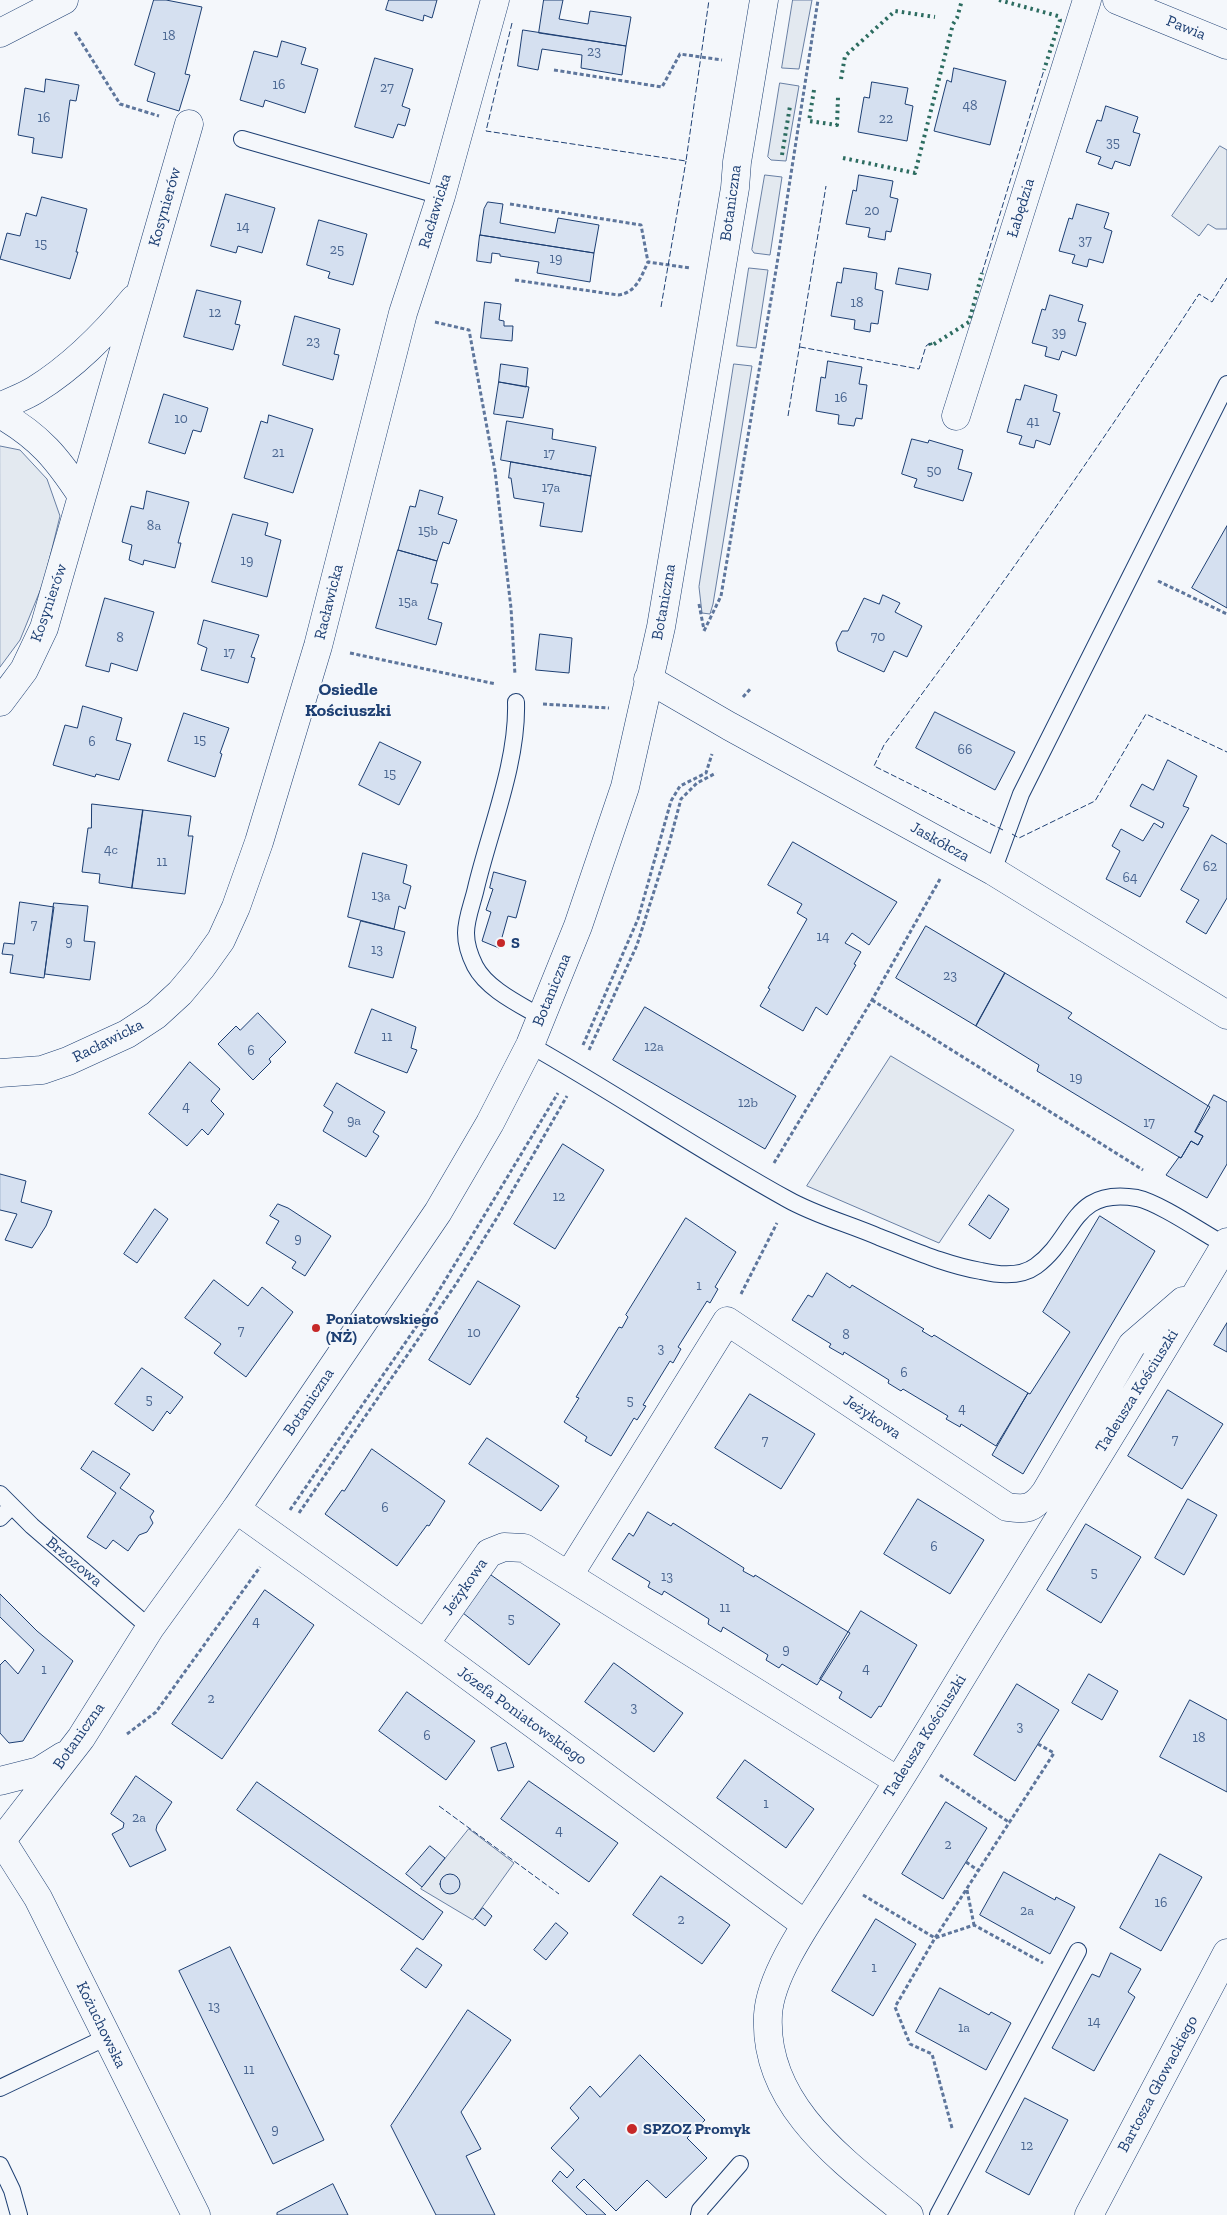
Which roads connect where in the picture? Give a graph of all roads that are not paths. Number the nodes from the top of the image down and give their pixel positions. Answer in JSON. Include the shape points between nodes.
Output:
{"nodes":[{"id":1,"x":64,"y":0,"type":"edge"},
{"id":2,"x":495,"y":0,"type":"edge"},
{"id":3,"x":764,"y":0,"type":"edge"},
{"id":4,"x":1087,"y":0,"type":"edge"},
{"id":5,"x":1117,"y":0,"type":"edge"},
{"id":6,"x":0,"y":33,"type":"edge"},
{"id":7,"x":1227,"y":45,"type":"edge"},
{"id":8,"x":189,"y":124,"type":"road end"},
{"id":9,"x":242,"y":139,"type":"dead end"},
{"id":10,"x":441,"y":196,"type":"junction"},
{"id":11,"x":141,"y":290,"type":"junction"},
{"id":12,"x":1227,"y":384,"type":"edge"},
{"id":13,"x":0,"y":407,"type":"edge"},
{"id":14,"x":0,"y":414,"type":"edge"},
{"id":15,"x":956,"y":416,"type":"dead end"},
{"id":16,"x":82,"y":496,"type":"junction"},
{"id":17,"x":648,"y":679,"type":"junction"},
{"id":18,"x":516,"y":695,"type":"road end"},
{"id":19,"x":0,"y":702,"type":"edge"},
{"id":20,"x":993,"y":871,"type":"junction"},
{"id":21,"x":1227,"y":1015,"type":"edge"},
{"id":22,"x":541,"y":1017,"type":"junction"},
{"id":23,"x":530,"y":1045,"type":"junction"},
{"id":24,"x":0,"y":1073,"type":"edge"},
{"id":25,"x":1226,"y":1244,"type":"edge"},
{"id":26,"x":1204,"y":1284,"type":"junction"},
{"id":27,"x":0,"y":1494,"type":"edge"},
{"id":28,"x":12,"y":1506,"type":"junction"},
{"id":29,"x":236,"y":1509,"type":"junction"},
{"id":30,"x":0,"y":1518,"type":"edge"},
{"id":31,"x":569,"y":1575,"type":"junction"},
{"id":32,"x":150,"y":1628,"type":"junction"},
{"id":33,"x":425,"y":1644,"type":"junction"},
{"id":34,"x":70,"y":1752,"type":"junction"},
{"id":35,"x":0,"y":1781,"type":"edge"},
{"id":36,"x":898,"y":1781,"type":"junction"},
{"id":37,"x":1,"y":1839,"type":"edge"},
{"id":38,"x":806,"y":1925,"type":"junction"},
{"id":39,"x":1078,"y":1951,"type":"dead end"},
{"id":40,"x":1227,"y":1953,"type":"edge"},
{"id":41,"x":106,"y":2037,"type":"junction"},
{"id":42,"x":0,"y":2088,"type":"edge"},
{"id":43,"x":740,"y":2164,"type":"dead end"},
{"id":44,"x":0,"y":2165,"type":"edge"},
{"id":45,"x":19,"y":2215,"type":"edge"},
{"id":46,"x":196,"y":2215,"type":"edge"},
{"id":47,"x":699,"y":2215,"type":"edge"},
{"id":48,"x":910,"y":2215,"type":"edge"},
{"id":49,"x":938,"y":2215,"type":"edge"},
{"id":50,"x":1089,"y":2215,"type":"edge"}],
"edges":[{"from":1,"to":6,"type":"street"},
{"from":2,"to":10,"type":"street","name":"Racławicka"},
{"from":3,"to":17,"type":"street","name":"Botaniczna","via":[[661,627]]},
{"from":4,"to":15,"type":"street","name":"Łabędzia"},
{"from":5,"to":7,"type":"street","name":"Pawia"},
{"from":8,"to":11,"type":"street","name":"Kosynierów"},
{"from":9,"to":10,"type":"lane"},
{"from":10,"to":24,"type":"street","name":"Racławicka","via":[[403,313],[318,646],[260,842],[221,940],[174,998],[127,1034],[96,1050],[42,1070]]},
{"from":11,"to":13,"type":"street","name":"Kosynierów","via":[[108,331],[77,359],[34,390]]},
{"from":11,"to":16,"type":"street","name":"Kosynierów"},
{"from":12,"to":20,"type":"lane","via":[[1021,794]]},
{"from":14,"to":16,"type":"street","via":[[40,441]]},
{"from":16,"to":19,"type":"street","name":"Kosynierów","via":[[44,628],[24,670]]},
{"from":17,"to":20,"type":"street","name":"Jaskółcza"},
{"from":17,"to":22,"type":"street","name":"Botaniczna","via":[[625,787],[578,926]]},
{"from":18,"to":22,"type":"lane","via":[[517,726],[466,932],[476,968],[507,996]]},
{"from":20,"to":21,"type":"street","name":"Jaskółcza"},
{"from":22,"to":23,"type":"street","name":"Botaniczna"},
{"from":23,"to":25,"type":"lane","via":[[789,1200],[940,1261],[981,1271],[1019,1273],[1035,1267],[1051,1251],[1082,1209],[1099,1199],[1122,1197],[1154,1204]]},
{"from":23,"to":29,"type":"street","name":"Botaniczna","via":[[490,1124],[438,1212]]},
{"from":25,"to":26,"type":"street","name":"Tadeusza Kościuszki"},
{"from":26,"to":31,"type":"street","name":"Jeżykowa","via":[[1132,1345],[1045,1493],[1038,1502],[1024,1510],[1007,1507],[727,1321]]},
{"from":26,"to":36,"type":"street","name":"Tadeusza Kościuszki"},
{"from":27,"to":28,"type":"lane","name":"Brzozowa"},
{"from":28,"to":30,"type":"lane"},
{"from":28,"to":32,"type":"lane","name":"Brzozowa"},
{"from":29,"to":32,"type":"street","name":"Botaniczna"},
{"from":29,"to":33,"type":"street","name":"Józefa Poniatowskiego"},
{"from":31,"to":33,"type":"street","name":"Jeżykowa","via":[[524,1548],[504,1547],[489,1553]]},
{"from":31,"to":36,"type":"street","name":"Jeżykowa"},
{"from":32,"to":34,"type":"street","name":"Botaniczna"},
{"from":33,"to":38,"type":"street","name":"Józefa Poniatowskiego"},
{"from":34,"to":35,"type":"street","via":[[39,1771]]},
{"from":34,"to":37,"type":"street","name":"Botaniczna"},
{"from":36,"to":38,"type":"street","name":"Tadeusza Kościuszki"},
{"from":37,"to":41,"type":"street","name":"Kożuchowska","via":[[38,1898]]},
{"from":38,"to":48,"type":"street","name":"Tadeusza Kościuszki","via":[[773,1986],[768,2014],[772,2064],[784,2092],[807,2124],[841,2159]]},
{"from":39,"to":49,"type":"lane"},
{"from":40,"to":50,"type":"street","name":"Bartosza Głowackiego"},
{"from":41,"to":42,"type":"lane"},
{"from":41,"to":46,"type":"street","name":"Kożuchowska"},
{"from":43,"to":47,"type":"lane"},
{"from":44,"to":45,"type":"lane"}]}
